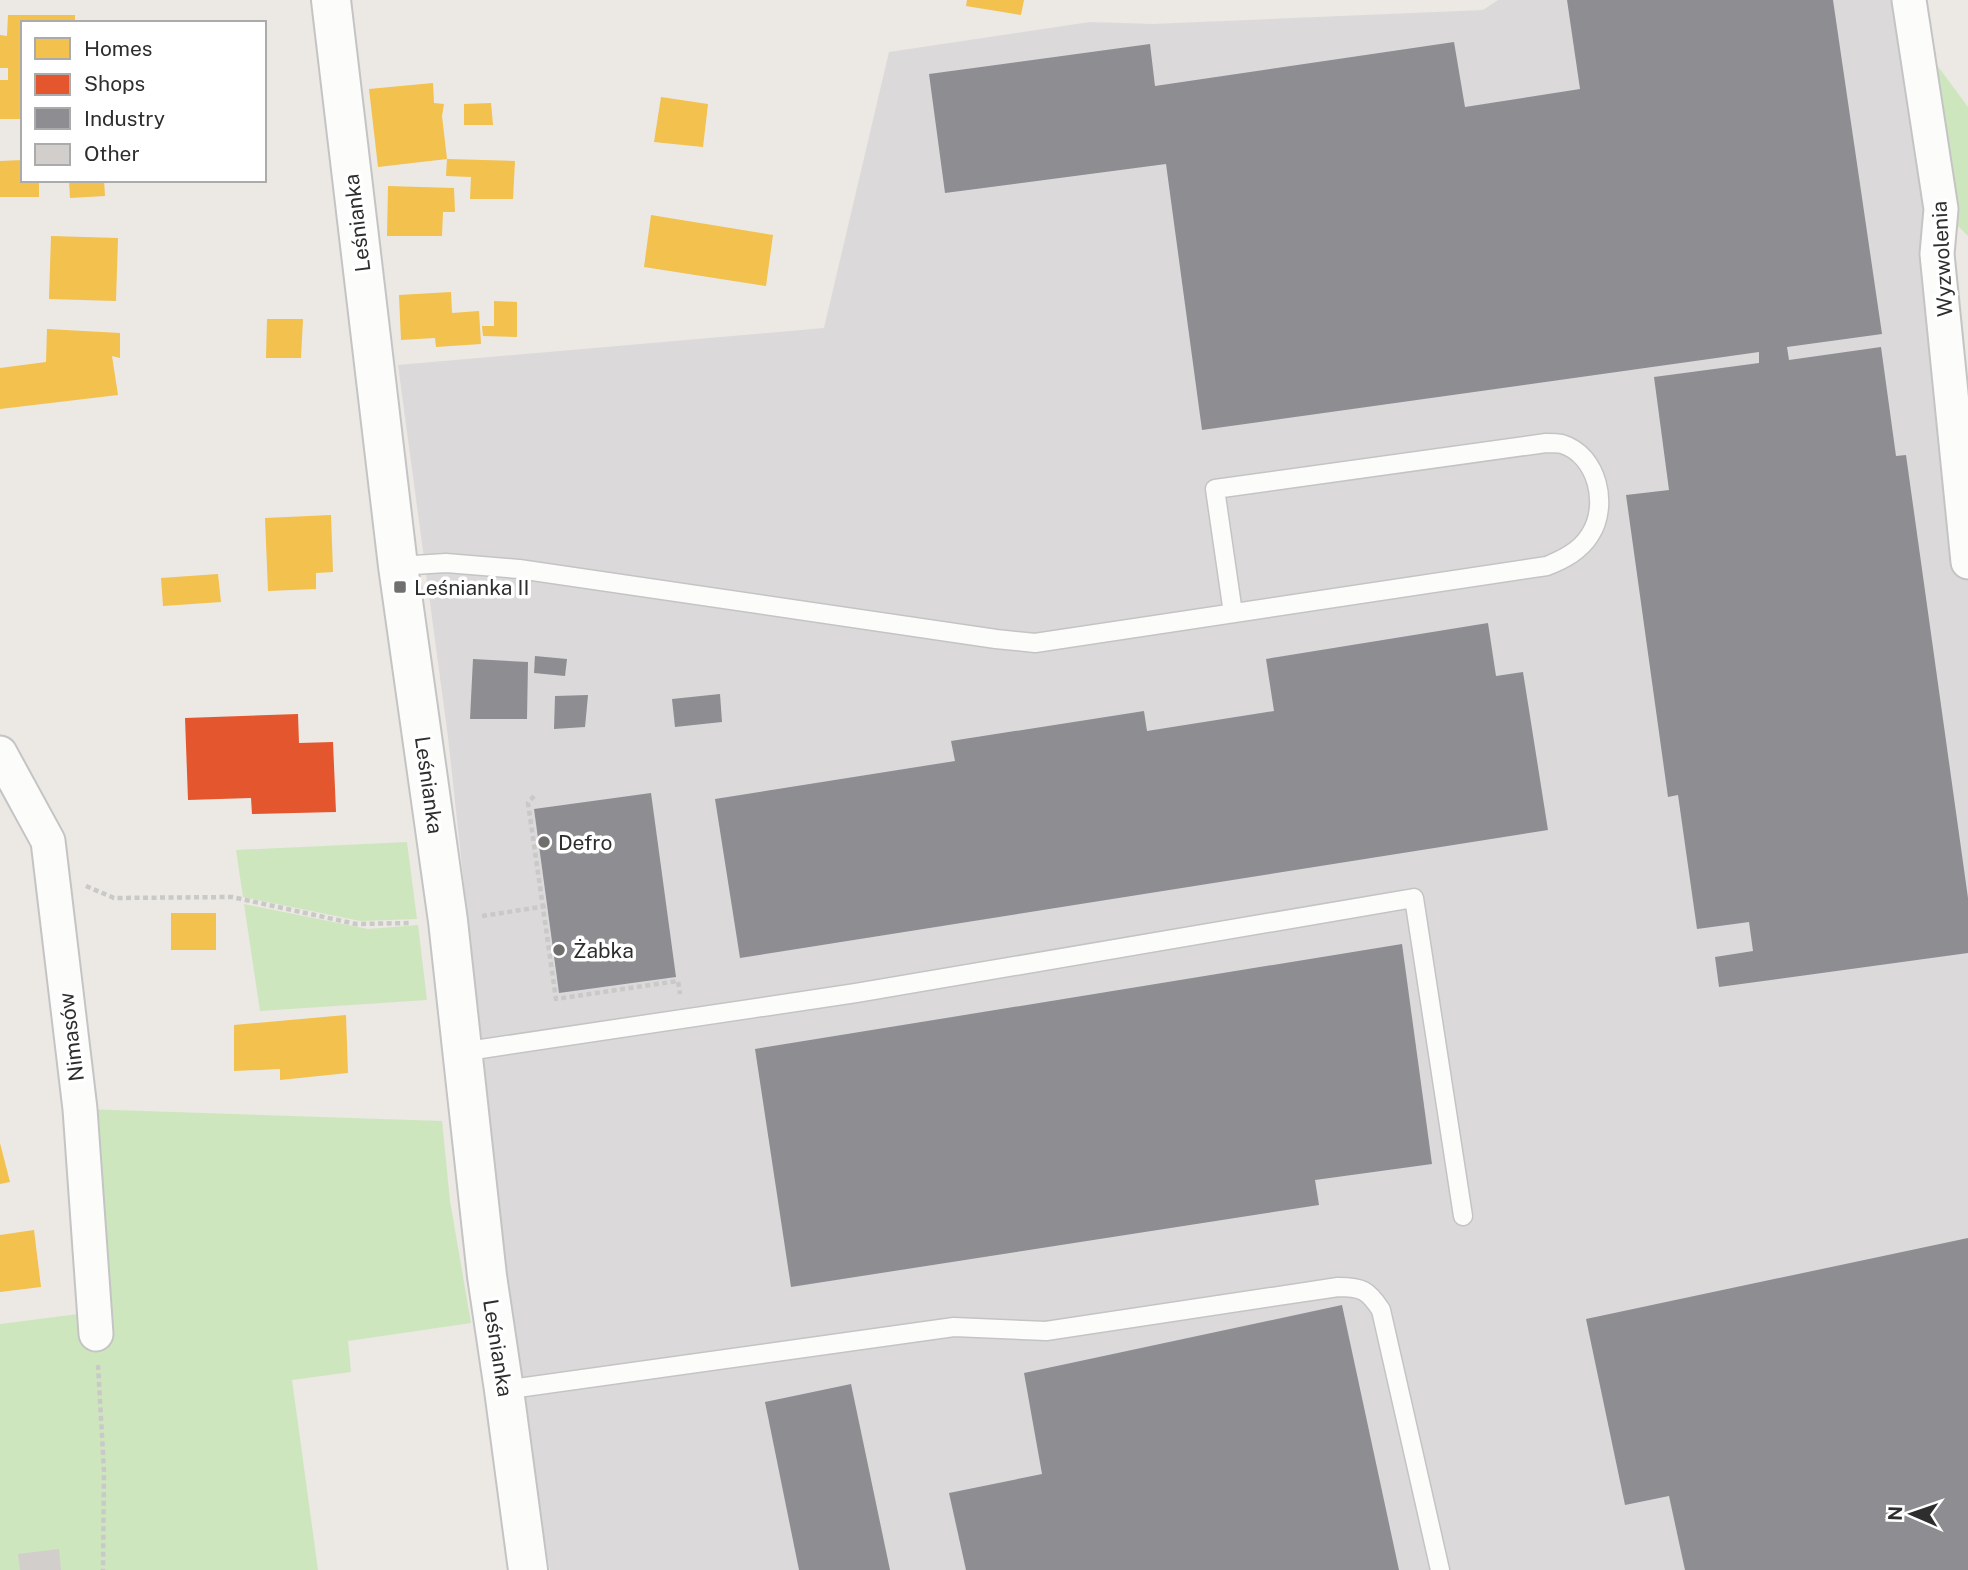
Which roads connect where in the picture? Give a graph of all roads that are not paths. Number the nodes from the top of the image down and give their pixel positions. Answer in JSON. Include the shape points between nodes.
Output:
{"nodes":[{"id":1,"x":331,"y":0,"type":"edge"},
{"id":2,"x":1909,"y":0,"type":"edge"},
{"id":3,"x":1968,"y":562,"type":"edge"},
{"id":4,"x":398,"y":566,"type":"junction"},
{"id":5,"x":1233,"y":613,"type":"junction"},
{"id":6,"x":0,"y":752,"type":"edge"},
{"id":7,"x":461,"y":1052,"type":"junction"},
{"id":8,"x":1463,"y":1216,"type":"dead end"},
{"id":9,"x":96,"y":1334,"type":"road end"},
{"id":10,"x":504,"y":1390,"type":"junction"},
{"id":11,"x":528,"y":1570,"type":"edge"},
{"id":12,"x":1440,"y":1570,"type":"edge"}],
"edges":[{"from":1,"to":4,"type":"street","name":"Leśnianka"},
{"from":2,"to":3,"type":"street","name":"Wyzwolenia","via":[[1941,209],[1937,254]]},
{"from":4,"to":5,"type":"lane","via":[[446,563],[519,569],[1035,643]]},
{"from":4,"to":7,"type":"street","name":"Leśnianka","via":[[462,919]]},
{"from":5,"to":5,"type":"lane","via":[[1547,566],[1579,549],[1590,535],[1598,519],[1597,484],[1578,454],[1563,445],[1546,443],[1215,489]]},
{"from":6,"to":9,"type":"street","name":"Nimasów","via":[[48,841],[80,1109]]},
{"from":7,"to":8,"type":"lane","via":[[856,993],[1414,898]]},
{"from":7,"to":10,"type":"street","name":"Leśnianka"},
{"from":10,"to":11,"type":"street","name":"Leśnianka"},
{"from":10,"to":12,"type":"lane","via":[[954,1327],[1046,1331],[1355,1287],[1371,1294],[1381,1310]]}]}
